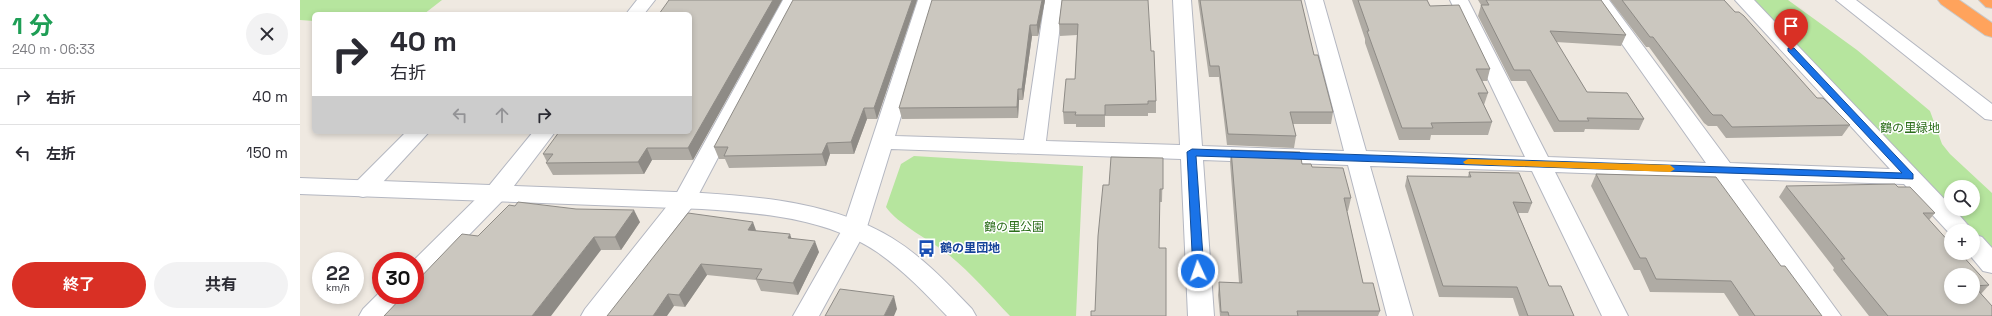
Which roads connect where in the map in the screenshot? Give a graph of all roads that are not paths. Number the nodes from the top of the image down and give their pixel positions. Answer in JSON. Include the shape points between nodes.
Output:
{"nodes":[{"id":1,"x":646,"y":0,"type":"edge"},
{"id":2,"x":792,"y":0,"type":"edge"},
{"id":3,"x":927,"y":0,"type":"edge"},
{"id":4,"x":1054,"y":0,"type":"edge"},
{"id":5,"x":1182,"y":0,"type":"edge"},
{"id":6,"x":1314,"y":0,"type":"edge"},
{"id":7,"x":1459,"y":0,"type":"edge"},
{"id":8,"x":1600,"y":0,"type":"edge"},
{"id":9,"x":1744,"y":0,"type":"edge"},
{"id":10,"x":1845,"y":0,"type":"edge"},
{"id":11,"x":1947,"y":0,"type":"edge"},
{"id":12,"x":1988,"y":0,"type":"edge"},
{"id":13,"x":1992,"y":3,"type":"edge"},
{"id":14,"x":637,"y":12,"type":"edge"},
{"id":15,"x":1992,"y":31,"type":"edge"},
{"id":16,"x":1919,"y":57,"type":"junction"},
{"id":17,"x":1992,"y":99,"type":"edge"},
{"id":18,"x":1992,"y":114,"type":"edge"},
{"id":19,"x":416,"y":134,"type":"edge"},
{"id":20,"x":542,"y":134,"type":"edge"},
{"id":21,"x":881,"y":142,"type":"junction"},
{"id":22,"x":1034,"y":147,"type":"junction"},
{"id":23,"x":1192,"y":152,"type":"junction"},
{"id":24,"x":1356,"y":158,"type":"junction"},
{"id":25,"x":1540,"y":164,"type":"junction"},
{"id":26,"x":1724,"y":170,"type":"junction"},
{"id":27,"x":1910,"y":177,"type":"junction"},
{"id":28,"x":300,"y":186,"type":"edge"},
{"id":29,"x":363,"y":189,"type":"junction"},
{"id":30,"x":496,"y":193,"type":"junction"},
{"id":31,"x":684,"y":201,"type":"junction"},
{"id":32,"x":1954,"y":224,"type":"edge"},
{"id":33,"x":854,"y":230,"type":"junction"},
{"id":34,"x":1980,"y":251,"type":"edge"},
{"id":35,"x":1992,"y":264,"type":"edge"},
{"id":36,"x":424,"y":265,"type":"edge"},
{"id":37,"x":384,"y":304,"type":"edge"},
{"id":38,"x":372,"y":316,"type":"edge"},
{"id":39,"x":594,"y":316,"type":"edge"},
{"id":40,"x":806,"y":316,"type":"edge"},
{"id":41,"x":963,"y":316,"type":"edge"},
{"id":42,"x":1201,"y":316,"type":"edge"},
{"id":43,"x":1400,"y":316,"type":"edge"},
{"id":44,"x":1615,"y":316,"type":"edge"},
{"id":45,"x":1828,"y":316,"type":"edge"}],
"edges":[{"from":1,"to":14,"type":"street"},
{"from":2,"to":31,"type":"street"},
{"from":3,"to":21,"type":"street"},
{"from":4,"to":22,"type":"street"},
{"from":5,"to":23,"type":"street"},
{"from":6,"to":24,"type":"street"},
{"from":7,"to":25,"type":"street"},
{"from":8,"to":26,"type":"street"},
{"from":9,"to":27,"type":"street"},
{"from":10,"to":16,"type":"street"},
{"from":11,"to":15,"type":"highway"},
{"from":12,"to":13,"type":"highway"},
{"from":16,"to":17,"type":"street"},
{"from":16,"to":18,"type":"street"},
{"from":19,"to":29,"type":"street"},
{"from":20,"to":30,"type":"street"},
{"from":21,"to":22,"type":"street"},
{"from":21,"to":33,"type":"street"},
{"from":22,"to":23,"type":"street"},
{"from":23,"to":24,"type":"street"},
{"from":23,"to":42,"type":"street"},
{"from":24,"to":25,"type":"street"},
{"from":24,"to":43,"type":"street"},
{"from":25,"to":26,"type":"street"},
{"from":25,"to":44,"type":"street"},
{"from":26,"to":27,"type":"street"},
{"from":26,"to":45,"type":"street"},
{"from":27,"to":32,"type":"street"},
{"from":28,"to":29,"type":"street"},
{"from":29,"to":30,"type":"street"},
{"from":30,"to":31,"type":"street"},
{"from":30,"to":36,"type":"street"},
{"from":31,"to":33,"type":"street","via":[[776,207]]},
{"from":31,"to":39,"type":"street"},
{"from":33,"to":40,"type":"street"},
{"from":33,"to":41,"type":"street","via":[[898,254]]},
{"from":34,"to":35,"type":"street"},
{"from":37,"to":38,"type":"street"}]}
